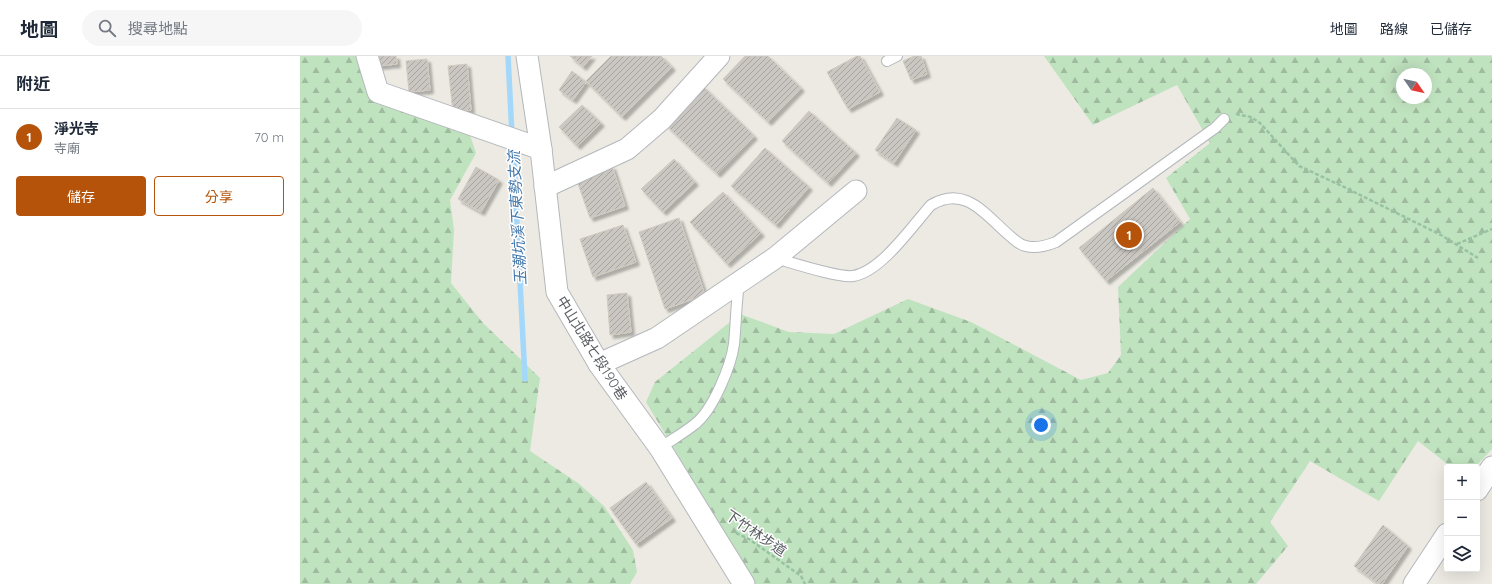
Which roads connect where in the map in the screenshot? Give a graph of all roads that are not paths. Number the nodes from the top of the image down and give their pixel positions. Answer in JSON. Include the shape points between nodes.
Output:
{"nodes":[{"id":1,"x":367,"y":56,"type":"edge"},
{"id":2,"x":527,"y":56,"type":"edge"},
{"id":3,"x":719,"y":56,"type":"edge"},
{"id":4,"x":897,"y":56,"type":"edge"},
{"id":5,"x":887,"y":61,"type":"dead end"},
{"id":6,"x":1224,"y":119,"type":"road end"},
{"id":7,"x":540,"y":149,"type":"junction"},
{"id":8,"x":545,"y":187,"type":"junction"},
{"id":9,"x":856,"y":191,"type":"dead end"},
{"id":10,"x":775,"y":258,"type":"junction"},
{"id":11,"x":740,"y":282,"type":"junction"},
{"id":12,"x":600,"y":364,"type":"junction"},
{"id":13,"x":660,"y":448,"type":"junction"},
{"id":14,"x":1492,"y":467,"type":"edge"},
{"id":15,"x":1480,"y":485,"type":"edge"},
{"id":16,"x":1446,"y":536,"type":"edge"},
{"id":17,"x":744,"y":584,"type":"edge"},
{"id":18,"x":1414,"y":584,"type":"edge"}],
"edges":[{"from":1,"to":7,"type":"street","via":[[378,92]]},
{"from":2,"to":7,"type":"street","name":"中山北路七段190巷"},
{"from":3,"to":8,"type":"street","via":[[662,119],[627,149]]},
{"from":4,"to":5,"type":"lane"},
{"from":6,"to":10,"type":"lane","via":[[1056,242],[1044,246],[1020,244],[983,211],[965,200],[949,198],[931,205],[889,253],[865,272],[852,276],[838,274]]},
{"from":7,"to":8,"type":"street","name":"中山北路七段190巷"},
{"from":8,"to":12,"type":"street","name":"中山北路七段190巷","via":[[557,292]]},
{"from":9,"to":10,"type":"street"},
{"from":10,"to":11,"type":"street"},
{"from":11,"to":12,"type":"street","via":[[657,338]]},
{"from":11,"to":13,"type":"lane","via":[[736,299],[734,346],[721,386],[697,423]]},
{"from":12,"to":13,"type":"street","name":"中山北路七段190巷"},
{"from":13,"to":17,"type":"street","name":"中山北路七段190巷"},
{"from":14,"to":15,"type":"street"},
{"from":16,"to":18,"type":"street"}]}
